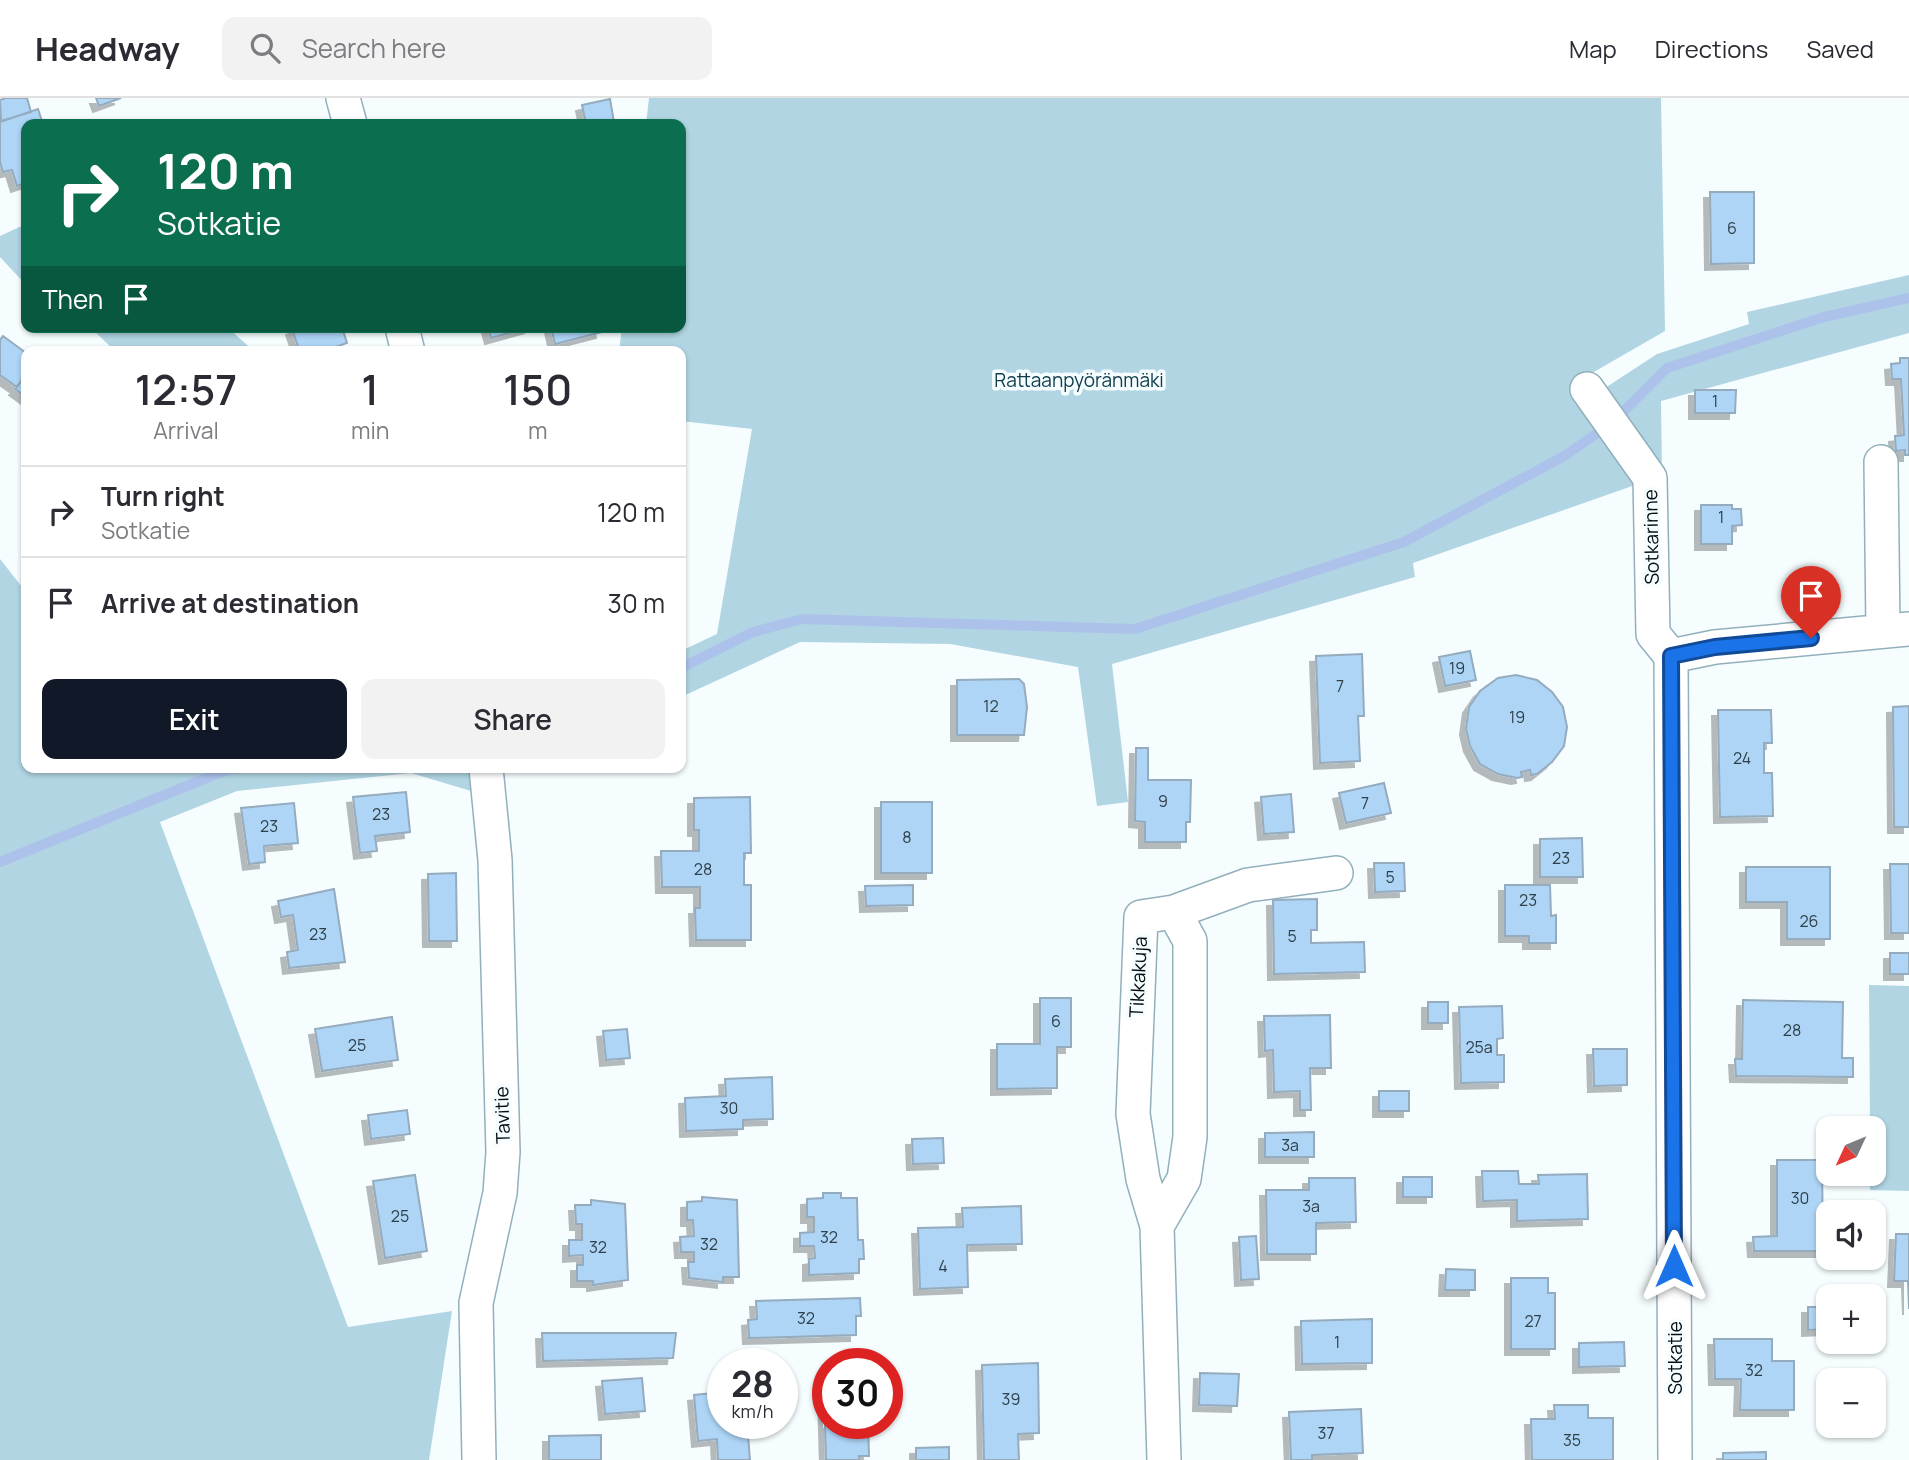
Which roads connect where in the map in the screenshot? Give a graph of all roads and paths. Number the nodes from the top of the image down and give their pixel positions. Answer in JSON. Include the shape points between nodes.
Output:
{"nodes":[{"id":1,"x":343,"y":98,"type":"edge"},
{"id":2,"x":349,"y":119,"type":"edge"},
{"id":3,"x":1587,"y":390,"type":"dead end"},
{"id":4,"x":1881,"y":462,"type":"dead end"},
{"id":5,"x":1896,"y":630,"type":"edge"},
{"id":6,"x":1671,"y":656,"type":"junction"},
{"id":7,"x":486,"y":773,"type":"edge"},
{"id":8,"x":1336,"y":873,"type":"dead end"},
{"id":9,"x":1174,"y":912,"type":"junction"},
{"id":10,"x":1157,"y":1226,"type":"junction"},
{"id":11,"x":480,"y":1460,"type":"edge"},
{"id":12,"x":1164,"y":1460,"type":"edge"},
{"id":13,"x":1675,"y":1460,"type":"edge"}],
"edges":[{"from":1,"to":2,"type":"street"},
{"from":3,"to":6,"type":"street","name":"Sotkarinne","via":[[1650,478],[1653,634]]},
{"from":4,"to":5,"type":"street"},
{"from":5,"to":6,"type":"street","via":[[1715,647]]},
{"from":6,"to":13,"type":"street","name":"Sotkatie"},
{"from":7,"to":11,"type":"street","name":"Tavitie","via":[[495,860],[503,1152],[500,1193],[476,1303]]},
{"from":8,"to":9,"type":"street","via":[[1248,886]]},
{"from":9,"to":10,"type":"street","via":[[1190,941],[1190,1137],[1184,1179]]},
{"from":9,"to":10,"type":"street","name":"Tikkakuja","via":[[1141,916],[1136,981],[1133,1114],[1143,1179]]},
{"from":10,"to":12,"type":"street","name":"Tikkakuja"}]}
